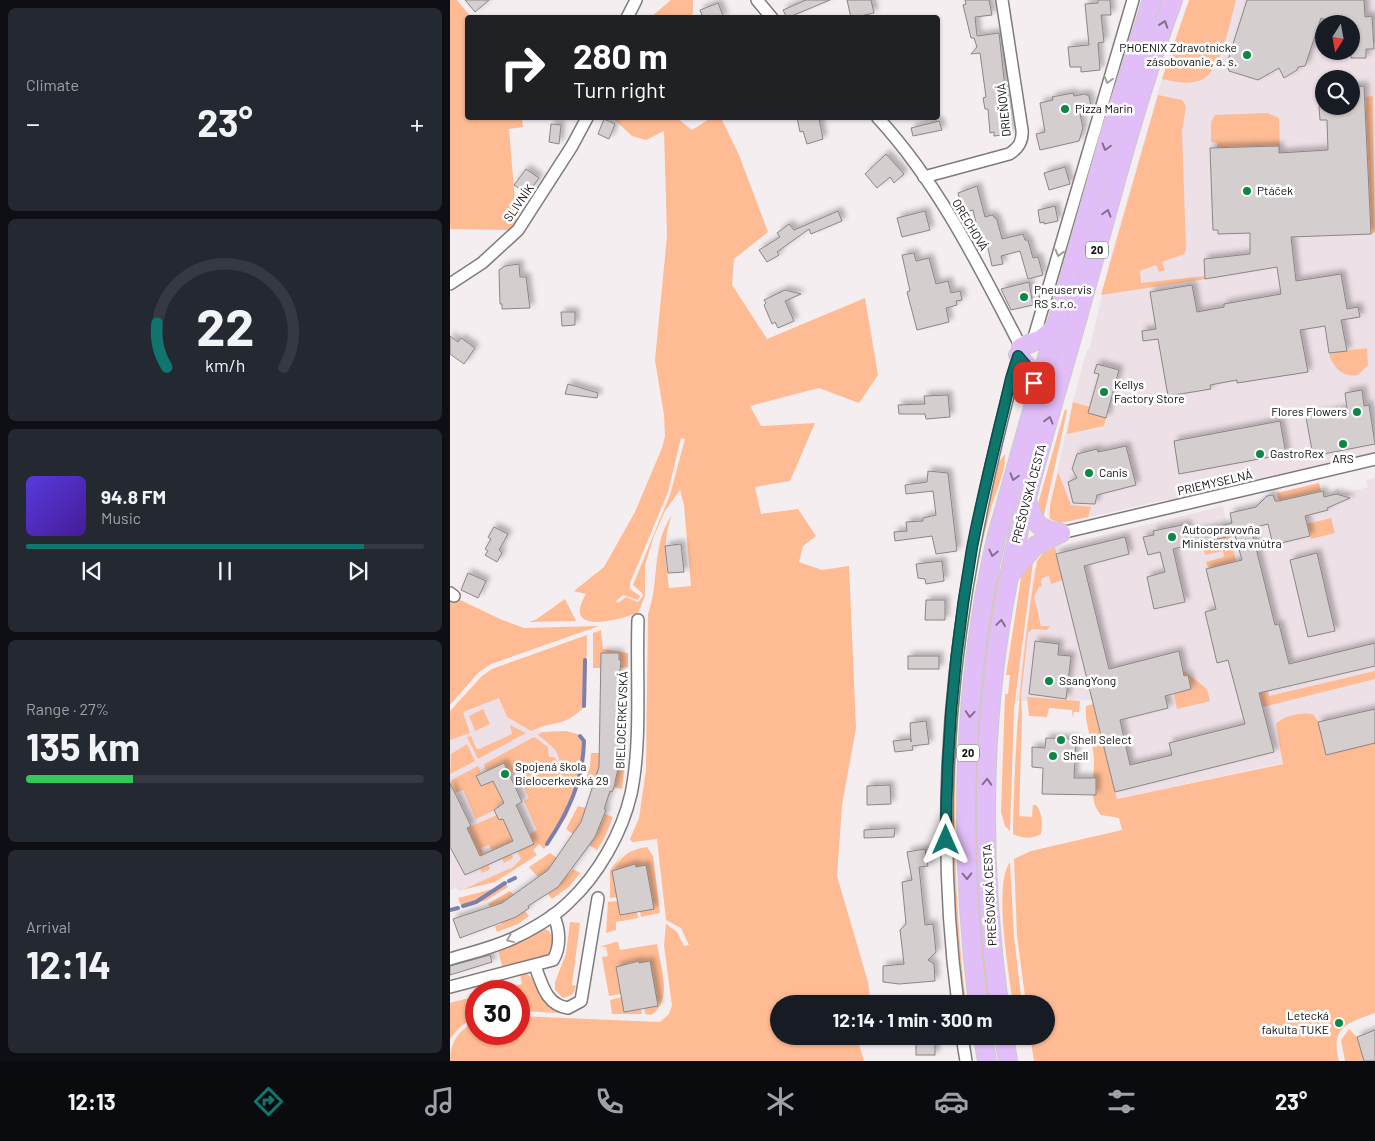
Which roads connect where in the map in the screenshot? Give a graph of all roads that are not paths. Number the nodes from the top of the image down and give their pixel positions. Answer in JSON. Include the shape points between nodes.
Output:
{"nodes":[{"id":1,"x":636,"y":0,"type":"edge"},
{"id":2,"x":1002,"y":0,"type":"edge"},
{"id":3,"x":1133,"y":0,"type":"edge"},
{"id":4,"x":1152,"y":0,"type":"edge"},
{"id":5,"x":1173,"y":0,"type":"edge"},
{"id":6,"x":758,"y":1,"type":"edge"},
{"id":7,"x":629,"y":10,"type":"edge"},
{"id":8,"x":770,"y":15,"type":"edge"},
{"id":9,"x":586,"y":120,"type":"edge"},
{"id":10,"x":880,"y":120,"type":"edge"},
{"id":11,"x":924,"y":177,"type":"junction"},
{"id":12,"x":450,"y":284,"type":"edge"},
{"id":13,"x":1056,"y":327,"type":"junction"},
{"id":14,"x":1024,"y":349,"type":"junction"},
{"id":15,"x":1036,"y":396,"type":"junction"},
{"id":16,"x":1375,"y":459,"type":"edge"},
{"id":17,"x":1027,"y":501,"type":"junction"},
{"id":18,"x":1061,"y":533,"type":"junction"},
{"id":19,"x":1008,"y":577,"type":"junction"},
{"id":20,"x":638,"y":620,"type":"dead end"},
{"id":21,"x":598,"y":898,"type":"dead end"},
{"id":22,"x":553,"y":915,"type":"junction"},
{"id":23,"x":450,"y":959,"type":"edge"},
{"id":24,"x":535,"y":966,"type":"junction"},
{"id":25,"x":450,"y":987,"type":"edge"},
{"id":26,"x":957,"y":995,"type":"edge"},
{"id":27,"x":977,"y":995,"type":"edge"},
{"id":28,"x":998,"y":995,"type":"edge"},
{"id":29,"x":963,"y":1045,"type":"edge"},
{"id":30,"x":984,"y":1045,"type":"edge"},
{"id":31,"x":1005,"y":1045,"type":"edge"},
{"id":32,"x":966,"y":1061,"type":"edge"},
{"id":33,"x":987,"y":1061,"type":"edge"},
{"id":34,"x":1008,"y":1061,"type":"edge"}],
"edges":[{"from":1,"to":7,"type":"street"},
{"from":2,"to":11,"type":"street","name":"DRIEŇOVÁ","via":[[1022,130],[1021,142],[1009,154]]},
{"from":3,"to":14,"type":"street","one_way":true},
{"from":4,"to":13,"type":"highway","name":"PREŠOVSKÁ CESTA","number":"20","one_way":true,"via":[[1111,130]]},
{"from":17,"to":5,"type":"highway","name":"PREŠOVSKÁ CESTA","number":"20","one_way":true,"via":[[1134,120]]},
{"from":6,"to":8,"type":"street"},
{"from":9,"to":12,"type":"street","name":"SLIVNÍK","via":[[518,230],[482,262]]},
{"from":10,"to":11,"type":"street","name":"ORECHOVÁ","via":[[905,146]]},
{"from":11,"to":14,"type":"street","name":"ORECHOVÁ","via":[[959,230]]},
{"from":13,"to":14,"type":"highway"},
{"from":13,"to":15,"type":"highway","name":"PREŠOVSKÁ CESTA","number":"20"},
{"from":14,"to":15,"type":"highway"},
{"from":14,"to":26,"type":"street","via":[[1011,378],[972,548],[950,712],[946,856]]},
{"from":15,"to":27,"type":"highway","name":"PREŠOVSKÁ CESTA","number":"20","one_way":true,"via":[[990,565],[972,689],[967,847]]},
{"from":16,"to":18,"type":"street","name":"PRIEMYSELNÁ"},
{"from":17,"to":18,"type":"highway","via":[[1036,524],[1045,530]]},
{"from":17,"to":19,"type":"highway","name":"PREŠOVSKÁ CESTA","number":"20"},
{"from":18,"to":19,"type":"highway","via":[[1035,546]]},
{"from":28,"to":19,"type":"highway","name":"PREŠOVSKÁ CESTA","number":"20","one_way":true,"via":[[989,890],[987,802],[995,669]]},
{"from":20,"to":22,"type":"street","name":"BIELOCERKEVSKÁ","via":[[635,764],[630,796],[607,852],[569,902]]},
{"from":21,"to":24,"type":"street","via":[[581,1001],[568,1008],[556,1005],[549,998]]},
{"from":22,"to":23,"type":"street","name":"BIELOCERKEVSKÁ","one_way":true,"via":[[517,937]]},
{"from":22,"to":24,"type":"street","via":[[558,927],[556,955],[553,960]]},
{"from":24,"to":25,"type":"street"},
{"from":29,"to":32,"type":"street"},
{"from":30,"to":33,"type":"highway"},
{"from":31,"to":34,"type":"highway"}]}
